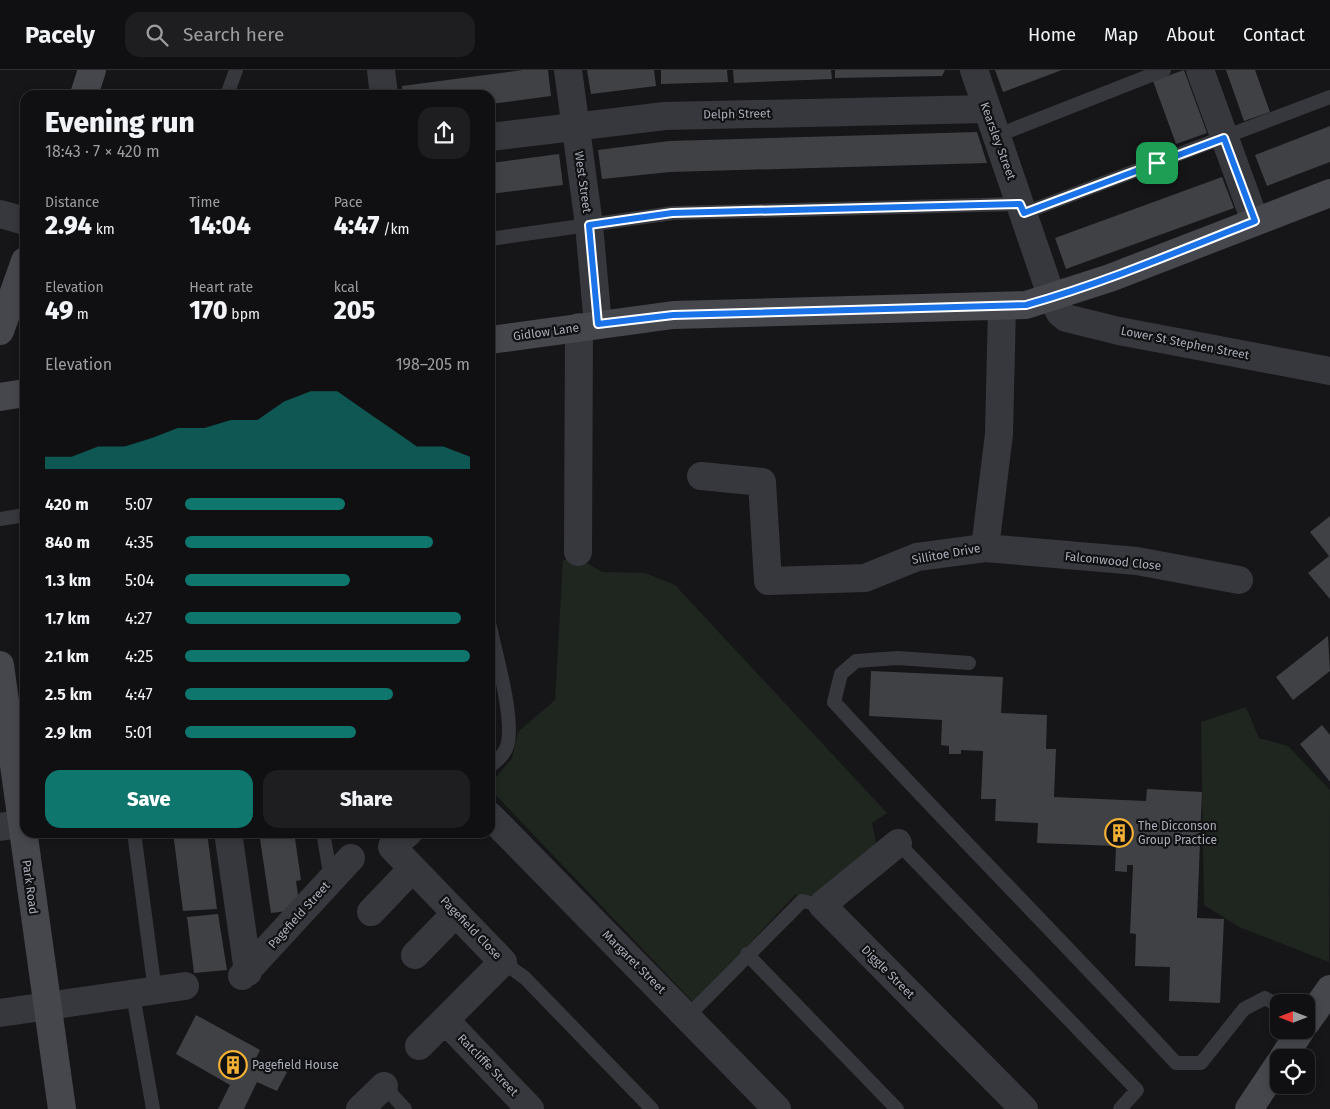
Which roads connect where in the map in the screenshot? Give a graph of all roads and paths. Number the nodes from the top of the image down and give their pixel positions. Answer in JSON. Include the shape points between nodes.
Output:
{"nodes":[{"id":1,"x":92,"y":70,"type":"edge"},
{"id":2,"x":236,"y":70,"type":"edge"},
{"id":3,"x":381,"y":70,"type":"edge"},
{"id":4,"x":568,"y":70,"type":"edge"},
{"id":5,"x":974,"y":70,"type":"edge"},
{"id":6,"x":1164,"y":70,"type":"edge"},
{"id":7,"x":1200,"y":70,"type":"edge"},
{"id":8,"x":86,"y":90,"type":"edge"},
{"id":9,"x":230,"y":90,"type":"edge"},
{"id":10,"x":383,"y":90,"type":"edge"},
{"id":11,"x":1330,"y":97,"type":"edge"},
{"id":12,"x":986,"y":109,"type":"junction"},
{"id":13,"x":575,"y":126,"type":"junction"},
{"id":14,"x":495,"y":136,"type":"edge"},
{"id":15,"x":996,"y":136,"type":"junction"},
{"id":16,"x":1224,"y":138,"type":"junction"},
{"id":17,"x":1330,"y":193,"type":"edge"},
{"id":18,"x":1022,"y":209,"type":"junction"},
{"id":19,"x":0,"y":214,"type":"edge"},
{"id":20,"x":20,"y":220,"type":"edge"},
{"id":21,"x":1255,"y":221,"type":"junction"},
{"id":22,"x":589,"y":225,"type":"junction"},
{"id":23,"x":495,"y":237,"type":"edge"},
{"id":24,"x":20,"y":275,"type":"edge"},
{"id":25,"x":1052,"y":298,"type":"junction"},
{"id":26,"x":1002,"y":306,"type":"junction"},
{"id":27,"x":588,"y":326,"type":"junction"},
{"id":28,"x":0,"y":330,"type":"edge"},
{"id":29,"x":495,"y":339,"type":"edge"},
{"id":30,"x":1330,"y":371,"type":"edge"},
{"id":31,"x":20,"y":394,"type":"edge"},
{"id":32,"x":0,"y":397,"type":"edge"},
{"id":33,"x":701,"y":476,"type":"dead end"},
{"id":34,"x":20,"y":516,"type":"edge"},
{"id":35,"x":0,"y":519,"type":"edge"},
{"id":36,"x":985,"y":548,"type":"junction"},
{"id":37,"x":578,"y":552,"type":"dead end"},
{"id":38,"x":1239,"y":580,"type":"dead end"},
{"id":39,"x":495,"y":655,"type":"edge"},
{"id":40,"x":969,"y":663,"type":"dead end"},
{"id":41,"x":0,"y":665,"type":"edge"},
{"id":42,"x":18,"y":733,"type":"edge"},
{"id":43,"x":495,"y":763,"type":"edge"},
{"id":44,"x":495,"y":821,"type":"edge"},
{"id":45,"x":10,"y":825,"type":"edge"},
{"id":46,"x":134,"y":838,"type":"edge"},
{"id":47,"x":229,"y":838,"type":"edge"},
{"id":48,"x":324,"y":838,"type":"edge"},
{"id":49,"x":402,"y":838,"type":"edge"},
{"id":50,"x":898,"y":843,"type":"joint"},
{"id":51,"x":351,"y":858,"type":"dead end"},
{"id":52,"x":412,"y":868,"type":"junction"},
{"id":53,"x":330,"y":879,"type":"junction"},
{"id":54,"x":822,"y":905,"type":"junction"},
{"id":55,"x":371,"y":912,"type":"dead end"},
{"id":56,"x":456,"y":913,"type":"junction"},
{"id":57,"x":747,"y":954,"type":"junction"},
{"id":58,"x":415,"y":955,"type":"dead end"},
{"id":59,"x":503,"y":962,"type":"junction"},
{"id":60,"x":185,"y":986,"type":"dead end"},
{"id":61,"x":1330,"y":989,"type":"edge"},
{"id":62,"x":144,"y":993,"type":"junction"},
{"id":63,"x":1270,"y":1001,"type":"edge"},
{"id":64,"x":47,"y":1008,"type":"junction"},
{"id":65,"x":1315,"y":1010,"type":"edge"},
{"id":66,"x":0,"y":1013,"type":"edge"},
{"id":67,"x":688,"y":1016,"type":"junction"},
{"id":68,"x":446,"y":1021,"type":"junction"},
{"id":69,"x":419,"y":1046,"type":"dead end"},
{"id":70,"x":1270,"y":1078,"type":"edge"},
{"id":71,"x":384,"y":1086,"type":"joint"},
{"id":72,"x":62,"y":1109,"type":"edge"},
{"id":73,"x":153,"y":1109,"type":"edge"},
{"id":74,"x":360,"y":1109,"type":"edge"},
{"id":75,"x":405,"y":1109,"type":"edge"},
{"id":76,"x":530,"y":1109,"type":"edge"},
{"id":77,"x":652,"y":1109,"type":"edge"},
{"id":78,"x":777,"y":1109,"type":"edge"},
{"id":79,"x":897,"y":1109,"type":"edge"},
{"id":80,"x":1024,"y":1109,"type":"edge"},
{"id":81,"x":1120,"y":1109,"type":"edge"},
{"id":82,"x":1249,"y":1109,"type":"edge"}],
"edges":[{"from":1,"to":8,"type":"street"},
{"from":2,"to":9,"type":"lane"},
{"from":3,"to":10,"type":"street"},
{"from":4,"to":13,"type":"street","name":"West Street"},
{"from":5,"to":12,"type":"street","name":"Kearsley Street"},
{"from":6,"to":15,"type":"lane"},
{"from":7,"to":16,"type":"street"},
{"from":11,"to":16,"type":"lane"},
{"from":12,"to":13,"type":"street","name":"Delph Street","via":[[664,116]]},
{"from":12,"to":15,"type":"street","name":"Kearsley Street"},
{"from":13,"to":14,"type":"street","name":"Delph Street"},
{"from":13,"to":22,"type":"street","name":"West Street"},
{"from":15,"to":18,"type":"street","name":"Kearsley Street"},
{"from":16,"to":18,"type":"lane"},
{"from":16,"to":21,"type":"street"},
{"from":17,"to":21,"type":"street","name":"Gidlow Lane"},
{"from":18,"to":22,"type":"lane","via":[[672,213]]},
{"from":18,"to":25,"type":"street","name":"Kearsley Street"},
{"from":19,"to":20,"type":"street"},
{"from":21,"to":25,"type":"street","name":"Gidlow Lane"},
{"from":22,"to":23,"type":"lane"},
{"from":22,"to":27,"type":"street","name":"West Street"},
{"from":24,"to":28,"type":"street"},
{"from":25,"to":26,"type":"street","name":"Gidlow Lane","via":[[1026,305]]},
{"from":25,"to":30,"type":"street","name":"Lower St Stephen Street","via":[[1066,318]]},
{"from":26,"to":27,"type":"street","name":"Gidlow Lane","via":[[673,315]]},
{"from":26,"to":36,"type":"street","name":"Sillitoe Drive","via":[[999,434]]},
{"from":27,"to":29,"type":"street","name":"Gidlow Lane"},
{"from":27,"to":37,"type":"street","name":"West Street"},
{"from":31,"to":32,"type":"street"},
{"from":33,"to":36,"type":"street","name":"Sillitoe Drive","via":[[762,482],[768,582],[865,578],[917,557]]},
{"from":34,"to":35,"type":"lane"},
{"from":36,"to":38,"type":"street","name":"Falconwood Close","via":[[1138,562]]},
{"from":39,"to":43,"type":"lane","via":[[508,729],[507,747]]},
{"from":40,"to":63,"type":"lane","via":[[898,658],[856,661],[841,674],[834,702],[1176,1063],[1201,1063],[1244,1008],[1265,998]]},
{"from":41,"to":42,"type":"street","name":"Park Road"},
{"from":42,"to":45,"type":"street","name":"Park Road"},
{"from":44,"to":67,"type":"street","name":"Margaret Street"},
{"from":45,"to":64,"type":"street","name":"Park Road"},
{"from":46,"to":62,"type":"lane"},
{"from":47,"to":53,"type":"street","name":"Pagefield Street","via":[[245,974]]},
{"from":48,"to":53,"type":"lane"},
{"from":49,"to":52,"type":"street","name":"Pagefield Close","via":[[392,847]]},
{"from":50,"to":54,"type":"street"},
{"from":50,"to":81,"type":"lane","via":[[1137,1090]]},
{"from":51,"to":53,"type":"street","name":"Pagefield Street"},
{"from":52,"to":55,"type":"street"},
{"from":52,"to":56,"type":"street","name":"Pagefield Close"},
{"from":54,"to":57,"type":"lane","via":[[802,901]]},
{"from":54,"to":80,"type":"street","name":"Diggle Street"},
{"from":56,"to":58,"type":"street"},
{"from":56,"to":59,"type":"street","name":"Pagefield Close"},
{"from":57,"to":67,"type":"lane"},
{"from":57,"to":79,"type":"lane"},
{"from":59,"to":68,"type":"street","name":"Pagefield Close"},
{"from":59,"to":77,"type":"lane","via":[[532,985]]},
{"from":60,"to":62,"type":"street"},
{"from":61,"to":65,"type":"street"},
{"from":62,"to":64,"type":"street"},
{"from":62,"to":73,"type":"lane"},
{"from":64,"to":66,"type":"street"},
{"from":64,"to":72,"type":"street","name":"Park Road"},
{"from":67,"to":78,"type":"street","name":"Margaret Street"},
{"from":68,"to":69,"type":"street","name":"Pagefield Close"},
{"from":68,"to":76,"type":"street","name":"Ratcliffe Street"},
{"from":70,"to":82,"type":"street"},
{"from":71,"to":74,"type":"street"},
{"from":71,"to":75,"type":"lane"}]}
